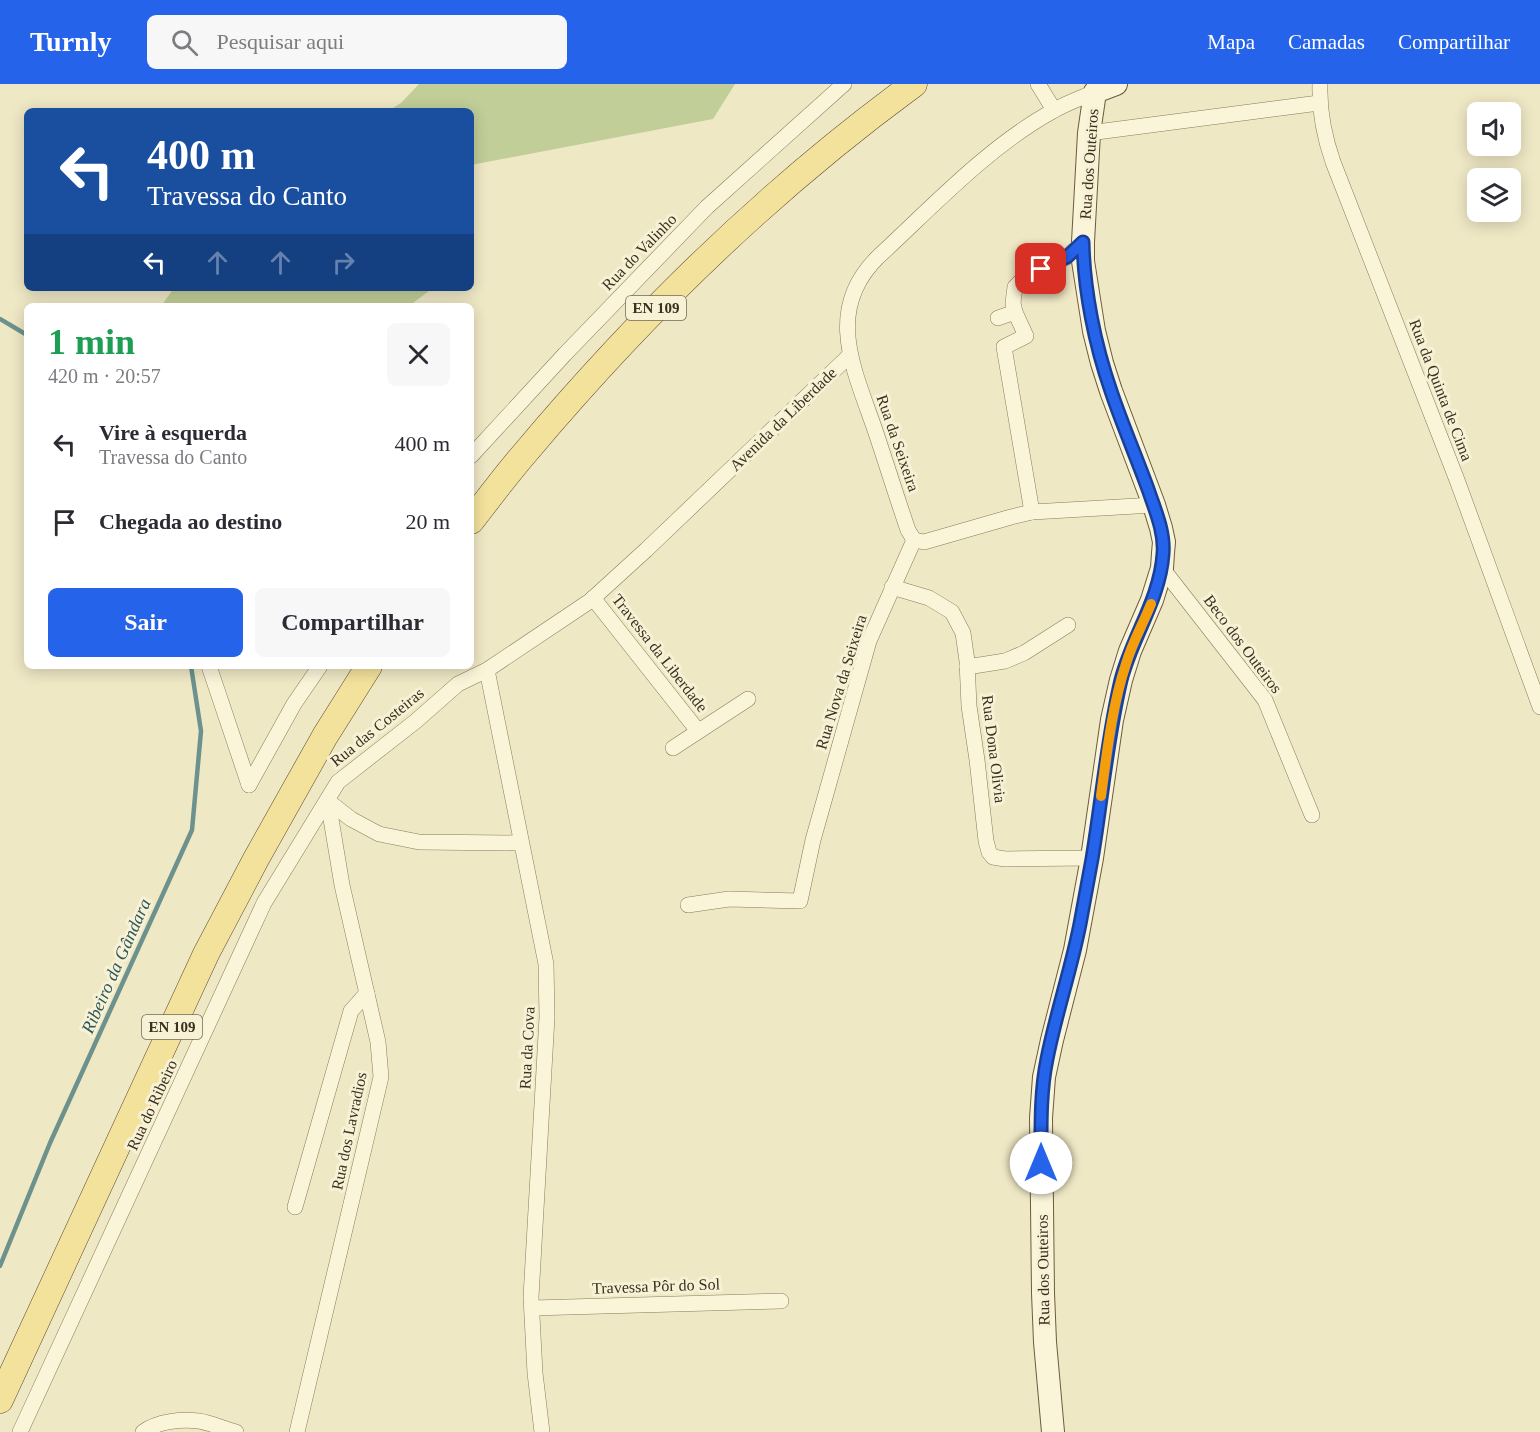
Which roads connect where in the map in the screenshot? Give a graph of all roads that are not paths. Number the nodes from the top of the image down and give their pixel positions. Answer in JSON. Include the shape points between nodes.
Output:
{"nodes":[{"id":1,"x":844,"y":84,"type":"edge"},
{"id":2,"x":914,"y":84,"type":"edge"},
{"id":3,"x":1038,"y":84,"type":"edge"},
{"id":4,"x":1116,"y":84,"type":"edge"},
{"id":5,"x":1320,"y":84,"type":"edge"},
{"id":6,"x":1095,"y":92,"type":"junction"},
{"id":7,"x":1319,"y":103,"type":"junction"},
{"id":8,"x":1054,"y":110,"type":"junction"},
{"id":9,"x":1089,"y":133,"type":"junction"},
{"id":10,"x":1083,"y":242,"type":"junction"},
{"id":11,"x":1015,"y":312,"type":"junction"},
{"id":12,"x":998,"y":318,"type":"dead end"},
{"id":13,"x":849,"y":356,"type":"junction"},
{"id":14,"x":474,"y":453,"type":"edge"},
{"id":15,"x":1154,"y":505,"type":"junction"},
{"id":16,"x":1032,"y":512,"type":"junction"},
{"id":17,"x":474,"y":517,"type":"edge"},
{"id":18,"x":914,"y":540,"type":"junction"},
{"id":19,"x":1162,"y":568,"type":"junction"},
{"id":20,"x":892,"y":587,"type":"junction"},
{"id":21,"x":593,"y":598,"type":"junction"},
{"id":22,"x":1068,"y":625,"type":"dead end"},
{"id":23,"x":967,"y":667,"type":"junction"},
{"id":24,"x":210,"y":669,"type":"edge"},
{"id":25,"x":318,"y":669,"type":"edge"},
{"id":26,"x":367,"y":669,"type":"edge"},
{"id":27,"x":487,"y":670,"type":"junction"},
{"id":28,"x":748,"y":699,"type":"dead end"},
{"id":29,"x":1540,"y":707,"type":"edge"},
{"id":30,"x":698,"y":731,"type":"junction"},
{"id":31,"x":673,"y":748,"type":"dead end"},
{"id":32,"x":328,"y":801,"type":"junction"},
{"id":33,"x":1312,"y":815,"type":"dead end"},
{"id":34,"x":522,"y":843,"type":"junction"},
{"id":35,"x":1092,"y":858,"type":"junction"},
{"id":36,"x":688,"y":905,"type":"dead end"},
{"id":37,"x":367,"y":993,"type":"junction"},
{"id":38,"x":295,"y":1207,"type":"dead end"},
{"id":39,"x":781,"y":1300,"type":"dead end"},
{"id":40,"x":532,"y":1308,"type":"junction"},
{"id":41,"x":0,"y":1400,"type":"edge"},
{"id":42,"x":20,"y":1432,"type":"edge"},
{"id":43,"x":143,"y":1432,"type":"edge"},
{"id":44,"x":236,"y":1432,"type":"edge"},
{"id":45,"x":297,"y":1432,"type":"edge"},
{"id":46,"x":542,"y":1432,"type":"edge"},
{"id":47,"x":1053,"y":1432,"type":"edge"}],
"edges":[{"from":1,"to":14,"type":"street","name":"Rua do Valinho","via":[[707,207]]},
{"from":2,"to":17,"type":"main road","number":"EN 109","via":[[865,119],[721,243],[597,372]]},
{"from":3,"to":8,"type":"street"},
{"from":4,"to":6,"type":"street","name":"Avenida da Liberdade"},
{"from":5,"to":7,"type":"street","name":"Rua da Quinta de Cima"},
{"from":6,"to":8,"type":"street","name":"Avenida da Liberdade"},
{"from":6,"to":9,"type":"street","name":"Rua dos Outeiros"},
{"from":7,"to":9,"type":"street"},
{"from":7,"to":29,"type":"street","name":"Rua da Quinta de Cima","via":[[1333,162],[1457,480]]},
{"from":8,"to":13,"type":"street","name":"Avenida da Liberdade","via":[[977,165],[871,264],[856,285],[850,304]]},
{"from":9,"to":10,"type":"street","name":"Rua dos Outeiros"},
{"from":10,"to":11,"type":"street","via":[[1067,257],[1015,286]]},
{"from":10,"to":15,"type":"street","name":"Rua dos Outeiros","via":[[1092,322],[1102,363]]},
{"from":11,"to":12,"type":"street"},
{"from":11,"to":16,"type":"street","via":[[1026,336],[1004,347]]},
{"from":13,"to":18,"type":"street","name":"Rua da Seixeira"},
{"from":13,"to":21,"type":"street","name":"Avenida da Liberdade"},
{"from":15,"to":16,"type":"street"},
{"from":15,"to":19,"type":"street","name":"Rua dos Outeiros","via":[[1164,542]]},
{"from":16,"to":18,"type":"street","via":[[924,542]]},
{"from":18,"to":20,"type":"street","name":"Rua Nova da Seixeira"},
{"from":19,"to":33,"type":"street","name":"Beco dos Outeiros","via":[[1265,700]]},
{"from":19,"to":35,"type":"street","name":"Rua dos Outeiros","via":[[1121,680]]},
{"from":20,"to":23,"type":"street","name":"Rua Dona Olivia","via":[[929,598],[952,612],[963,633]]},
{"from":20,"to":36,"type":"street","name":"Rua Nova da Seixeira","via":[[869,641],[813,840],[800,901],[729,899]]},
{"from":21,"to":27,"type":"street","name":"Avenida da Liberdade"},
{"from":21,"to":30,"type":"street","name":"Travessa da Liberdade"},
{"from":22,"to":23,"type":"street","via":[[1005,661]]},
{"from":23,"to":35,"type":"street","name":"Rua Dona Olivia","via":[[989,852],[1005,859]]},
{"from":24,"to":25,"type":"street","via":[[249,785]]},
{"from":26,"to":41,"type":"main road","number":"EN 109","via":[[325,736],[206,954]]},
{"from":27,"to":32,"type":"street","name":"Rua das Costeiras","via":[[458,684],[338,782]]},
{"from":27,"to":34,"type":"street","name":"Rua da Cova"},
{"from":28,"to":30,"type":"street","name":"Travessa da Liberdade"},
{"from":30,"to":31,"type":"street","name":"Travessa da Liberdade"},
{"from":32,"to":34,"type":"street","via":[[379,834],[419,842]]},
{"from":32,"to":37,"type":"street","name":"Rua dos Lavradios","via":[[342,885]]},
{"from":32,"to":42,"type":"street","name":"Rua do Ribeiro","via":[[264,903]]},
{"from":34,"to":40,"type":"street","name":"Rua da Cova","via":[[546,964],[547,1017]]},
{"from":35,"to":47,"type":"street","name":"Rua dos Outeiros","via":[[1075,950],[1047,1059],[1042,1098],[1043,1303]]},
{"from":37,"to":38,"type":"street","via":[[351,1011]]},
{"from":37,"to":45,"type":"street","name":"Rua dos Lavradios","via":[[381,1077]]},
{"from":39,"to":40,"type":"street","name":"Travessa Pôr do Sol"},
{"from":40,"to":46,"type":"street","name":"Rua da Cova"},
{"from":43,"to":44,"type":"street","via":[[175,1421],[200,1422]]}]}
